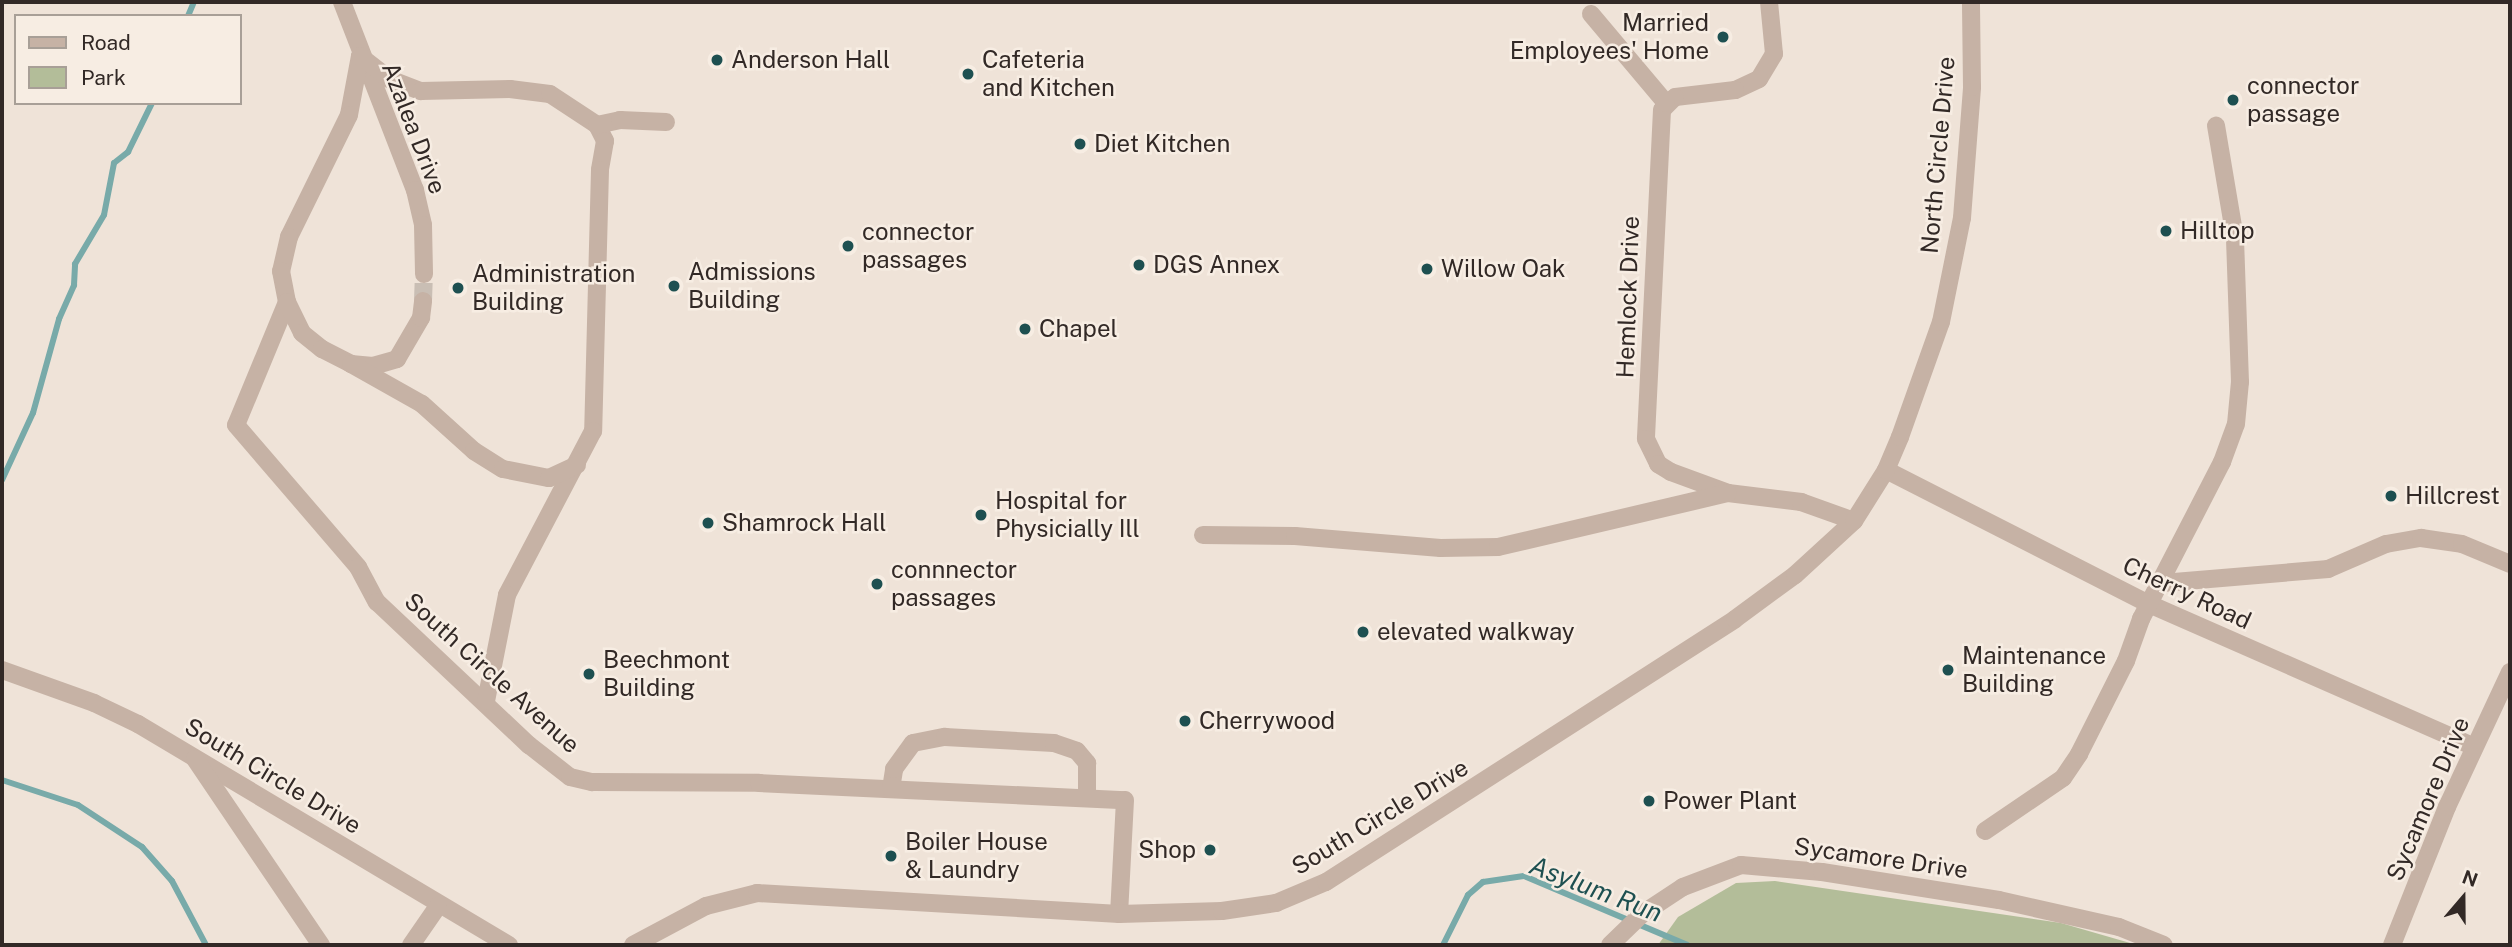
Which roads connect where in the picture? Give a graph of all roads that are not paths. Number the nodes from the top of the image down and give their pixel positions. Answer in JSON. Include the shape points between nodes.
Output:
{"nodes":[{"id":1,"x":342,"y":2,"type":"edge"},
{"id":2,"x":1769,"y":2,"type":"edge"},
{"id":3,"x":1971,"y":2,"type":"edge"},
{"id":4,"x":1591,"y":14,"type":"dead end"},
{"id":5,"x":360,"y":56,"type":"junction"},
{"id":6,"x":1666,"y":103,"type":"junction"},
{"id":7,"x":666,"y":122,"type":"dead end"},
{"id":8,"x":597,"y":125,"type":"junction"},
{"id":9,"x":2216,"y":126,"type":"dead end"},
{"id":10,"x":424,"y":274,"type":"tunnel mouth"},
{"id":11,"x":423,"y":301,"type":"tunnel mouth"},
{"id":12,"x":286,"y":302,"type":"junction"},
{"id":13,"x":351,"y":364,"type":"junction"},
{"id":14,"x":578,"y":465,"type":"junction"},
{"id":15,"x":1886,"y":470,"type":"junction"},
{"id":16,"x":1728,"y":493,"type":"junction"},
{"id":17,"x":1854,"y":521,"type":"junction"},
{"id":18,"x":1203,"y":535,"type":"dead end"},
{"id":19,"x":2510,"y":564,"type":"edge"},
{"id":20,"x":2162,"y":583,"type":"junction"},
{"id":21,"x":2149,"y":604,"type":"junction"},
{"id":22,"x":2,"y":670,"type":"edge"},
{"id":23,"x":2510,"y":672,"type":"edge"},
{"id":24,"x":486,"y":701,"type":"junction"},
{"id":25,"x":2474,"y":747,"type":"junction"},
{"id":26,"x":194,"y":756,"type":"junction"},
{"id":27,"x":891,"y":789,"type":"junction"},
{"id":28,"x":1087,"y":799,"type":"junction"},
{"id":29,"x":1985,"y":831,"type":"dead end"},
{"id":30,"x":438,"y":906,"type":"junction"},
{"id":31,"x":1119,"y":914,"type":"junction"},
{"id":32,"x":321,"y":945,"type":"edge"},
{"id":33,"x":411,"y":945,"type":"edge"},
{"id":34,"x":509,"y":945,"type":"edge"},
{"id":35,"x":633,"y":945,"type":"edge"},
{"id":36,"x":1610,"y":945,"type":"edge"},
{"id":37,"x":2164,"y":945,"type":"edge"},
{"id":38,"x":2392,"y":945,"type":"edge"}],
"edges":[{"from":1,"to":5,"type":"street","name":"Azalea Drive"},
{"from":2,"to":6,"type":"street","via":[[1773,54],[1759,79],[1735,90],[1685,94]]},
{"from":3,"to":15,"type":"street","name":"North Circle Drive","via":[[1970,122],[1958,244],[1941,322]]},
{"from":4,"to":6,"type":"street"},
{"from":5,"to":8,"type":"street","via":[[389,79],[421,91],[510,89],[550,94]]},
{"from":5,"to":10,"type":"street","name":"Azalea Drive","via":[[380,95],[415,190],[423,225]]},
{"from":5,"to":12,"type":"street","name":"South Circle Avenue","via":[[349,116],[286,248],[281,271]]},
{"from":6,"to":16,"type":"street","name":"Hemlock Drive","via":[[1660,117],[1656,171],[1646,439],[1658,464]]},
{"from":7,"to":8,"type":"street","via":[[620,120]]},
{"from":8,"to":14,"type":"street","via":[[605,141],[591,393],[595,415],[588,447]]},
{"from":9,"to":20,"type":"street","via":[[2235,238],[2240,382],[2236,424]]},
{"from":11,"to":13,"type":"street","via":[[421,318],[397,359],[373,366]]},
{"from":12,"to":13,"type":"street","via":[[302,333]]},
{"from":12,"to":24,"type":"street","name":"South Circle Avenue","via":[[236,425],[358,567],[377,602]]},
{"from":13,"to":14,"type":"street","via":[[422,404],[474,451],[503,469],[549,478]]},
{"from":14,"to":24,"type":"street","via":[[507,595]]},
{"from":15,"to":17,"type":"street","name":"South Circle Drive"},
{"from":15,"to":21,"type":"street","name":"Cherry Road"},
{"from":16,"to":17,"type":"street","name":"Hemlock Drive","via":[[1801,502]]},
{"from":16,"to":18,"type":"street","via":[[1498,547]]},
{"from":17,"to":31,"type":"street","name":"South Circle Drive","via":[[1795,575],[1735,619],[1326,882],[1252,908]]},
{"from":19,"to":20,"type":"street","via":[[2462,544],[2421,538],[2386,544],[2344,564],[2318,570]]},
{"from":20,"to":21,"type":"street"},
{"from":21,"to":25,"type":"street","name":"Cherry Road"},
{"from":21,"to":29,"type":"street","via":[[2126,661],[2074,762],[2042,795]]},
{"from":22,"to":26,"type":"street","name":"South Circle Drive","via":[[94,703]]},
{"from":23,"to":25,"type":"street","name":"Sycamore Drive"},
{"from":24,"to":27,"type":"street","name":"South Circle Avenue","via":[[548,762],[570,777],[592,782]]},
{"from":25,"to":38,"type":"street","name":"Sycamore Drive"},
{"from":26,"to":30,"type":"street","name":"South Circle Drive"},
{"from":26,"to":32,"type":"street"},
{"from":27,"to":28,"type":"street","name":"South Circle Avenue"},
{"from":27,"to":28,"type":"street","via":[[894,769],[913,743],[945,737],[1054,743],[1077,751],[1087,763]]},
{"from":28,"to":31,"type":"street","name":"South Circle Avenue","via":[[1125,800]]},
{"from":30,"to":33,"type":"street"},
{"from":30,"to":34,"type":"street","name":"South Circle Drive"},
{"from":31,"to":35,"type":"street","name":"South Circle Drive","via":[[757,893],[713,903]]},
{"from":36,"to":37,"type":"street","name":"Sycamore Drive","via":[[1642,914],[1709,873],[1741,865],[1903,884],[2066,913]]}]}
